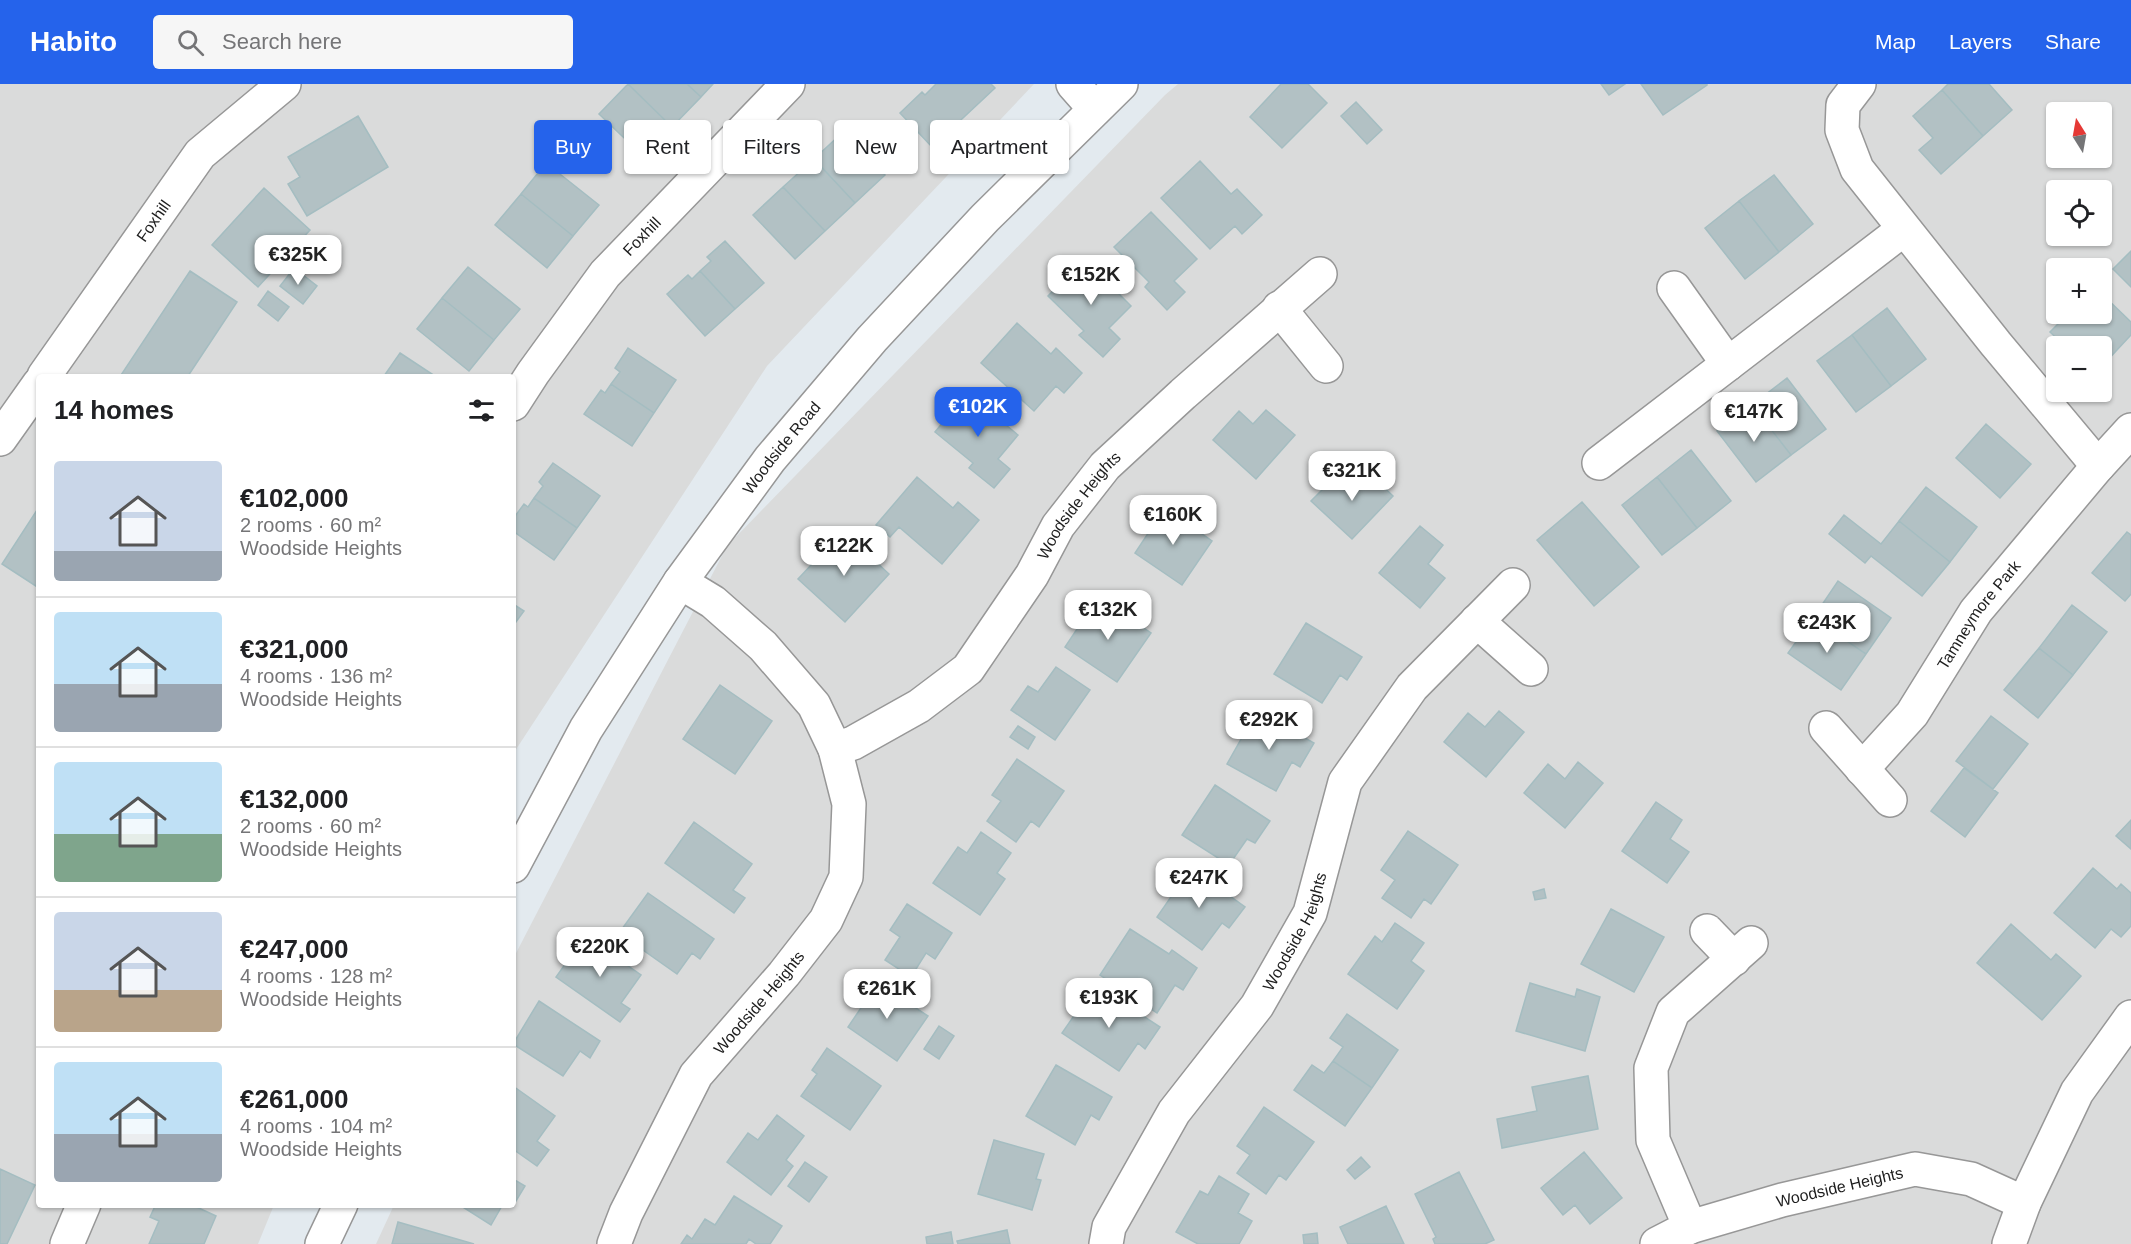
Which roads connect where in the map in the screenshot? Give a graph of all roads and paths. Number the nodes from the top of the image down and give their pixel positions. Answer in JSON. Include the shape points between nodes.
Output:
{"nodes":[{"id":1,"x":284,"y":84,"type":"edge"},
{"id":2,"x":788,"y":84,"type":"edge"},
{"id":3,"x":1073,"y":84,"type":"edge"},
{"id":4,"x":1121,"y":84,"type":"edge"},
{"id":5,"x":1859,"y":84,"type":"edge"},
{"id":6,"x":1095,"y":109,"type":"junction"},
{"id":7,"x":1904,"y":230,"type":"junction"},
{"id":8,"x":1320,"y":274,"type":"dead end"},
{"id":9,"x":1674,"y":288,"type":"dead end"},
{"id":10,"x":1279,"y":308,"type":"junction"},
{"id":11,"x":1728,"y":364,"type":"junction"},
{"id":12,"x":1326,"y":366,"type":"dead end"},
{"id":13,"x":45,"y":374,"type":"edge"},
{"id":14,"x":36,"y":388,"type":"edge"},
{"id":15,"x":516,"y":399,"type":"edge"},
{"id":16,"x":2131,"y":430,"type":"edge"},
{"id":17,"x":0,"y":439,"type":"edge"},
{"id":18,"x":1599,"y":463,"type":"dead end"},
{"id":19,"x":2098,"y":466,"type":"junction"},
{"id":20,"x":680,"y":582,"type":"junction"},
{"id":21,"x":1513,"y":585,"type":"dead end"},
{"id":22,"x":1477,"y":621,"type":"junction"},
{"id":23,"x":1532,"y":669,"type":"dead end"},
{"id":24,"x":1826,"y":728,"type":"dead end"},
{"id":25,"x":835,"y":749,"type":"junction"},
{"id":26,"x":1862,"y":769,"type":"junction"},
{"id":27,"x":1890,"y":800,"type":"dead end"},
{"id":28,"x":516,"y":860,"type":"edge"},
{"id":29,"x":1707,"y":931,"type":"dead end"},
{"id":30,"x":2131,"y":1017,"type":"edge"},
{"id":31,"x":2024,"y":1203,"type":"junction"},
{"id":32,"x":82,"y":1208,"type":"edge"},
{"id":33,"x":339,"y":1208,"type":"edge"},
{"id":34,"x":1690,"y":1227,"type":"junction"},
{"id":35,"x":67,"y":1244,"type":"edge"},
{"id":36,"x":322,"y":1244,"type":"edge"},
{"id":37,"x":614,"y":1244,"type":"edge"},
{"id":38,"x":1106,"y":1244,"type":"edge"},
{"id":39,"x":1657,"y":1244,"type":"edge"},
{"id":40,"x":2009,"y":1244,"type":"edge"}],
"edges":[{"from":1,"to":13,"type":"street","name":"Foxhill","via":[[200,154]]},
{"from":2,"to":15,"type":"street","name":"Foxhill","via":[[605,274]]},
{"from":3,"to":6,"type":"street"},
{"from":4,"to":6,"type":"street","name":"Woodside Road"},
{"from":5,"to":7,"type":"street","via":[[1843,105],[1842,130],[1857,169]]},
{"from":6,"to":20,"type":"street","name":"Woodside Road","via":[[985,218],[872,339],[770,459]]},
{"from":7,"to":11,"type":"street"},
{"from":7,"to":19,"type":"street"},
{"from":8,"to":10,"type":"street","name":"Woodside Heights"},
{"from":9,"to":11,"type":"street"},
{"from":10,"to":12,"type":"street"},
{"from":10,"to":25,"type":"street","name":"Woodside Heights","via":[[1105,466],[1058,526],[1032,575],[968,669],[919,706]]},
{"from":11,"to":18,"type":"street"},
{"from":14,"to":17,"type":"street"},
{"from":16,"to":19,"type":"street","name":"Tamneymore Park"},
{"from":19,"to":26,"type":"street","name":"Tamneymore Park","via":[[1976,611],[1912,714]]},
{"from":20,"to":25,"type":"street","name":"Woodside Heights","via":[[713,602],[763,646],[813,705]]},
{"from":20,"to":28,"type":"street","name":"Woodside Road","via":[[586,729]]},
{"from":21,"to":22,"type":"street","name":"Woodside Heights"},
{"from":22,"to":23,"type":"street"},
{"from":22,"to":38,"type":"street","name":"Woodside Heights","via":[[1412,687],[1345,782],[1310,913],[1257,1006],[1174,1112],[1110,1227]]},
{"from":24,"to":26,"type":"street"},
{"from":25,"to":37,"type":"street","name":"Woodside Heights","via":[[849,804],[846,877],[826,920],[696,1075]]},
{"from":26,"to":27,"type":"street"},
{"from":29,"to":34,"type":"street","via":[[1742,951],[1674,1012],[1651,1068],[1653,1140]]},
{"from":30,"to":31,"type":"street","via":[[2077,1092]]},
{"from":31,"to":34,"type":"street","name":"Woodside Heights","via":[[1971,1179],[1915,1169],[1782,1200]]},
{"from":31,"to":40,"type":"street"},
{"from":32,"to":35,"type":"street"},
{"from":33,"to":36,"type":"street"},
{"from":34,"to":39,"type":"street","name":"Woodside Heights"}]}
